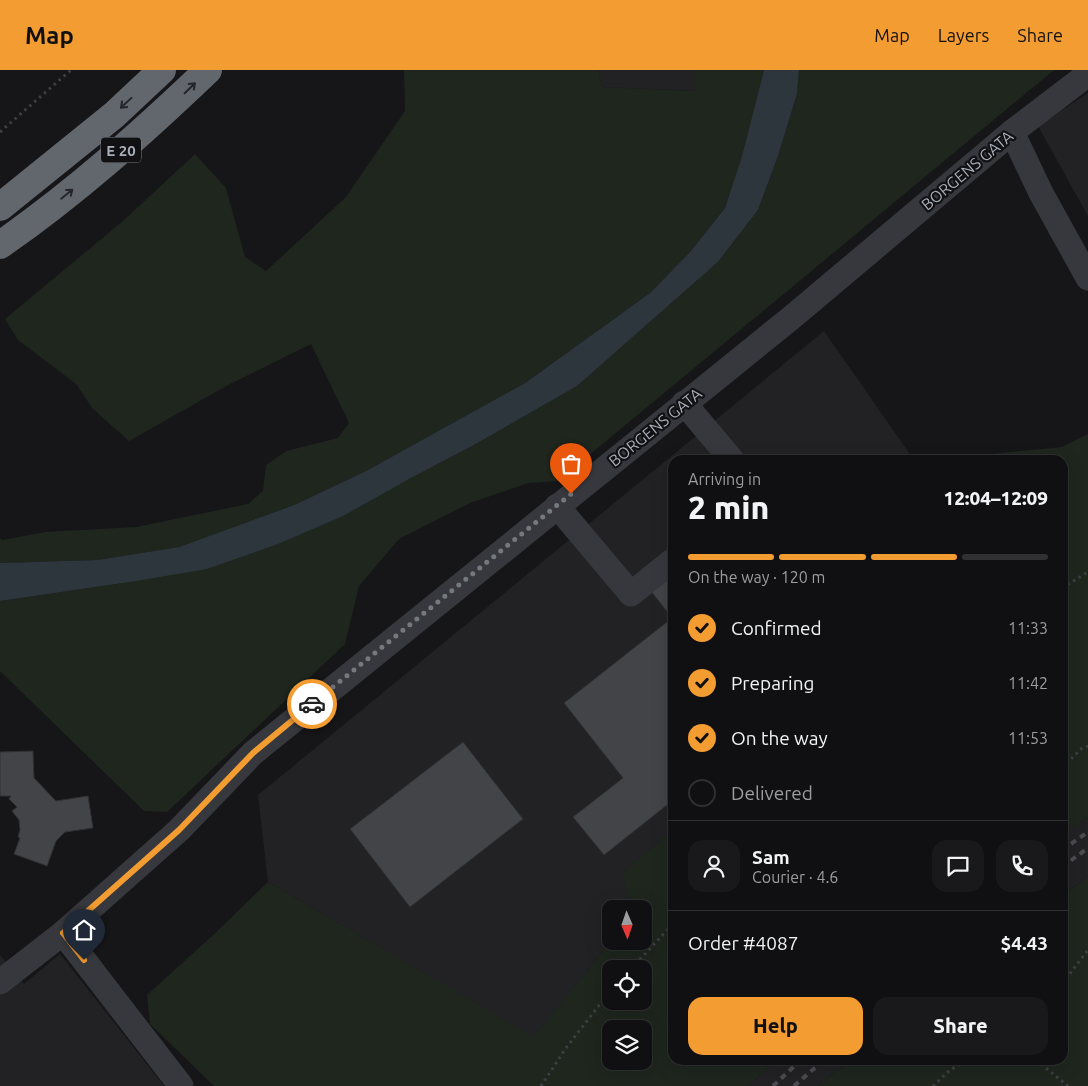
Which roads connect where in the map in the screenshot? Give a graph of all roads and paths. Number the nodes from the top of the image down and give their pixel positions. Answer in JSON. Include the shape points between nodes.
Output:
{"nodes":[{"id":1,"x":71,"y":70,"type":"edge"},
{"id":2,"x":162,"y":70,"type":"edge"},
{"id":3,"x":208,"y":70,"type":"edge"},
{"id":4,"x":1088,"y":74,"type":"edge"},
{"id":5,"x":0,"y":132,"type":"edge"},
{"id":6,"x":1012,"y":132,"type":"junction"},
{"id":7,"x":0,"y":207,"type":"edge"},
{"id":8,"x":0,"y":245,"type":"edge"},
{"id":9,"x":1088,"y":278,"type":"edge"},
{"id":10,"x":684,"y":403,"type":"junction"},
{"id":11,"x":728,"y":455,"type":"edge"},
{"id":12,"x":557,"y":506,"type":"junction"},
{"id":13,"x":668,"y":564,"type":"edge"},
{"id":14,"x":1088,"y":572,"type":"edge"},
{"id":15,"x":1068,"y":584,"type":"edge"},
{"id":16,"x":1088,"y":746,"type":"edge"},
{"id":17,"x":1068,"y":762,"type":"edge"},
{"id":18,"x":668,"y":929,"type":"edge"},
{"id":19,"x":63,"y":933,"type":"junction"},
{"id":20,"x":1088,"y":950,"type":"edge"},
{"id":21,"x":639,"y":960,"type":"edge"},
{"id":22,"x":1068,"y":976,"type":"edge"},
{"id":23,"x":0,"y":982,"type":"edge"},
{"id":24,"x":602,"y":1002,"type":"edge"},
{"id":25,"x":959,"y":1065,"type":"edge"},
{"id":26,"x":1042,"y":1065,"type":"edge"},
{"id":27,"x":181,"y":1086,"type":"edge"},
{"id":28,"x":541,"y":1086,"type":"edge"},
{"id":29,"x":934,"y":1086,"type":"edge"},
{"id":30,"x":1068,"y":1086,"type":"edge"}],
"edges":[{"from":1,"to":5,"type":"path"},
{"from":2,"to":7,"type":"highway","number":"E 20","one_way":true,"via":[[114,115]]},
{"from":8,"to":3,"type":"highway","number":"E 20","one_way":true,"via":[[144,132]]},
{"from":4,"to":6,"type":"street","name":"BORGENS GATA"},
{"from":6,"to":9,"type":"street"},
{"from":6,"to":10,"type":"street","name":"BORGENS GATA"},
{"from":10,"to":11,"type":"street"},
{"from":10,"to":12,"type":"street","name":"BORGENS GATA"},
{"from":12,"to":13,"type":"street","via":[[631,594]]},
{"from":12,"to":19,"type":"street","name":"BORGENS GATA","via":[[253,753],[179,830]]},
{"from":14,"to":15,"type":"path"},
{"from":16,"to":17,"type":"path","via":[[1081,748]]},
{"from":18,"to":21,"type":"path"},
{"from":19,"to":23,"type":"street","name":"BORGENS GATA"},
{"from":19,"to":27,"type":"street"},
{"from":20,"to":22,"type":"path"},
{"from":24,"to":28,"type":"path"},
{"from":25,"to":29,"type":"path"},
{"from":26,"to":30,"type":"path"}]}
